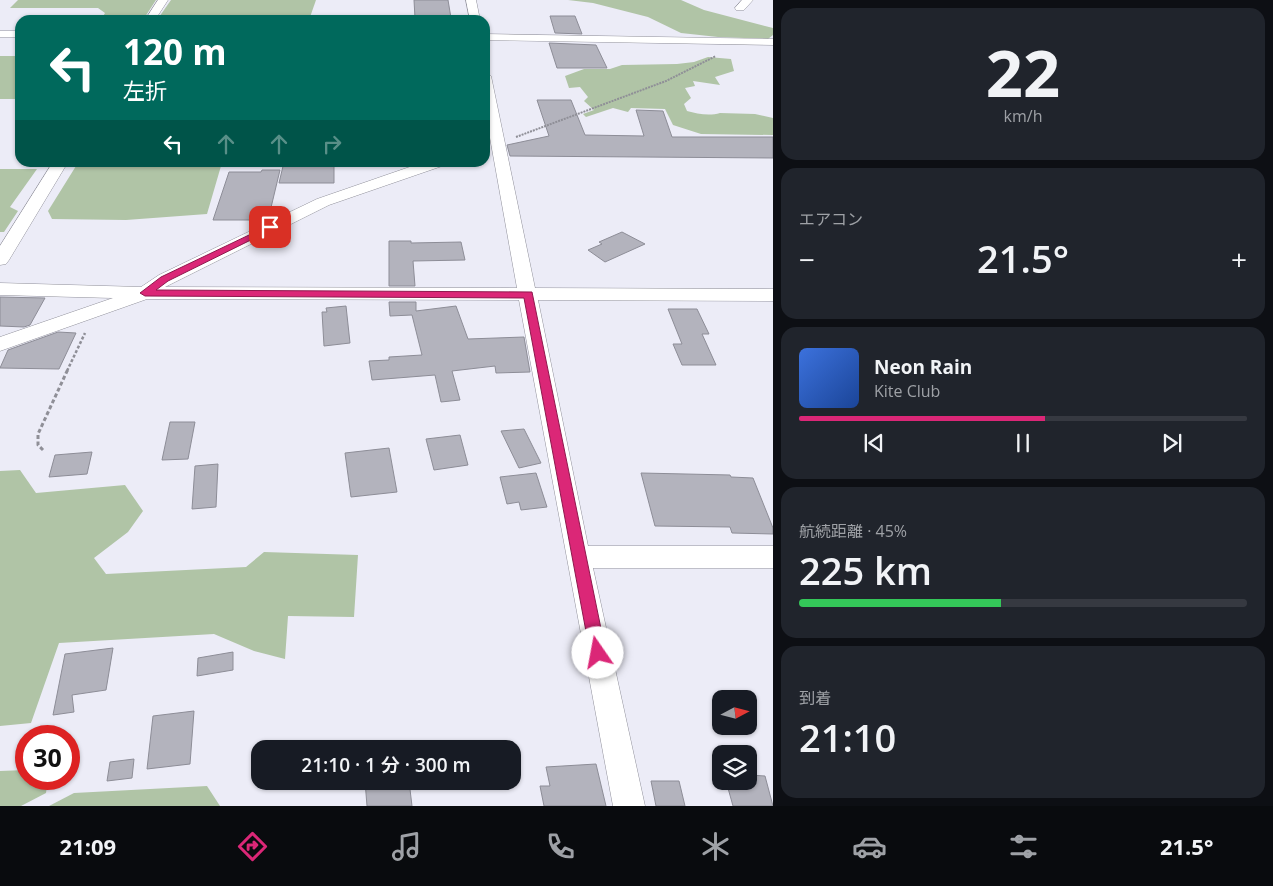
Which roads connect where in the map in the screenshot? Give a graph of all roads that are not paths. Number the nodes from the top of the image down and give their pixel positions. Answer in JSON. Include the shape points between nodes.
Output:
{"nodes":[{"id":1,"x":163,"y":0,"type":"edge"},
{"id":2,"x":471,"y":0,"type":"edge"},
{"id":3,"x":748,"y":0,"type":"edge"},
{"id":4,"x":740,"y":8,"type":"dead end"},
{"id":5,"x":153,"y":15,"type":"edge"},
{"id":6,"x":474,"y":15,"type":"edge"},
{"id":7,"x":766,"y":30,"type":"dead end"},
{"id":8,"x":0,"y":34,"type":"edge"},
{"id":9,"x":15,"y":34,"type":"edge"},
{"id":10,"x":490,"y":37,"type":"edge"},
{"id":11,"x":745,"y":41,"type":"junction"},
{"id":12,"x":773,"y":42,"type":"edge"},
{"id":13,"x":490,"y":125,"type":"edge"},
{"id":14,"x":492,"y":145,"type":"edge"},
{"id":15,"x":58,"y":167,"type":"edge"},
{"id":16,"x":425,"y":167,"type":"edge"},
{"id":17,"x":0,"y":260,"type":"edge"},
{"id":18,"x":0,"y":290,"type":"edge"},
{"id":19,"x":145,"y":293,"type":"junction"},
{"id":20,"x":528,"y":295,"type":"junction"},
{"id":21,"x":773,"y":295,"type":"edge"},
{"id":22,"x":0,"y":344,"type":"edge"},
{"id":23,"x":578,"y":557,"type":"junction"},
{"id":24,"x":773,"y":557,"type":"edge"},
{"id":25,"x":630,"y":806,"type":"edge"}],
"edges":[{"from":1,"to":5,"type":"street"},
{"from":2,"to":6,"type":"street"},
{"from":3,"to":4,"type":"street"},
{"from":7,"to":11,"type":"street"},
{"from":8,"to":9,"type":"street"},
{"from":10,"to":11,"type":"street"},
{"from":11,"to":12,"type":"street"},
{"from":13,"to":14,"type":"street"},
{"from":14,"to":20,"type":"street"},
{"from":15,"to":17,"type":"street"},
{"from":16,"to":19,"type":"street","via":[[323,202],[165,279]]},
{"from":18,"to":19,"type":"street"},
{"from":19,"to":20,"type":"street"},
{"from":19,"to":22,"type":"street"},
{"from":20,"to":21,"type":"street"},
{"from":20,"to":23,"type":"street"},
{"from":23,"to":24,"type":"street"},
{"from":23,"to":25,"type":"street"}]}
